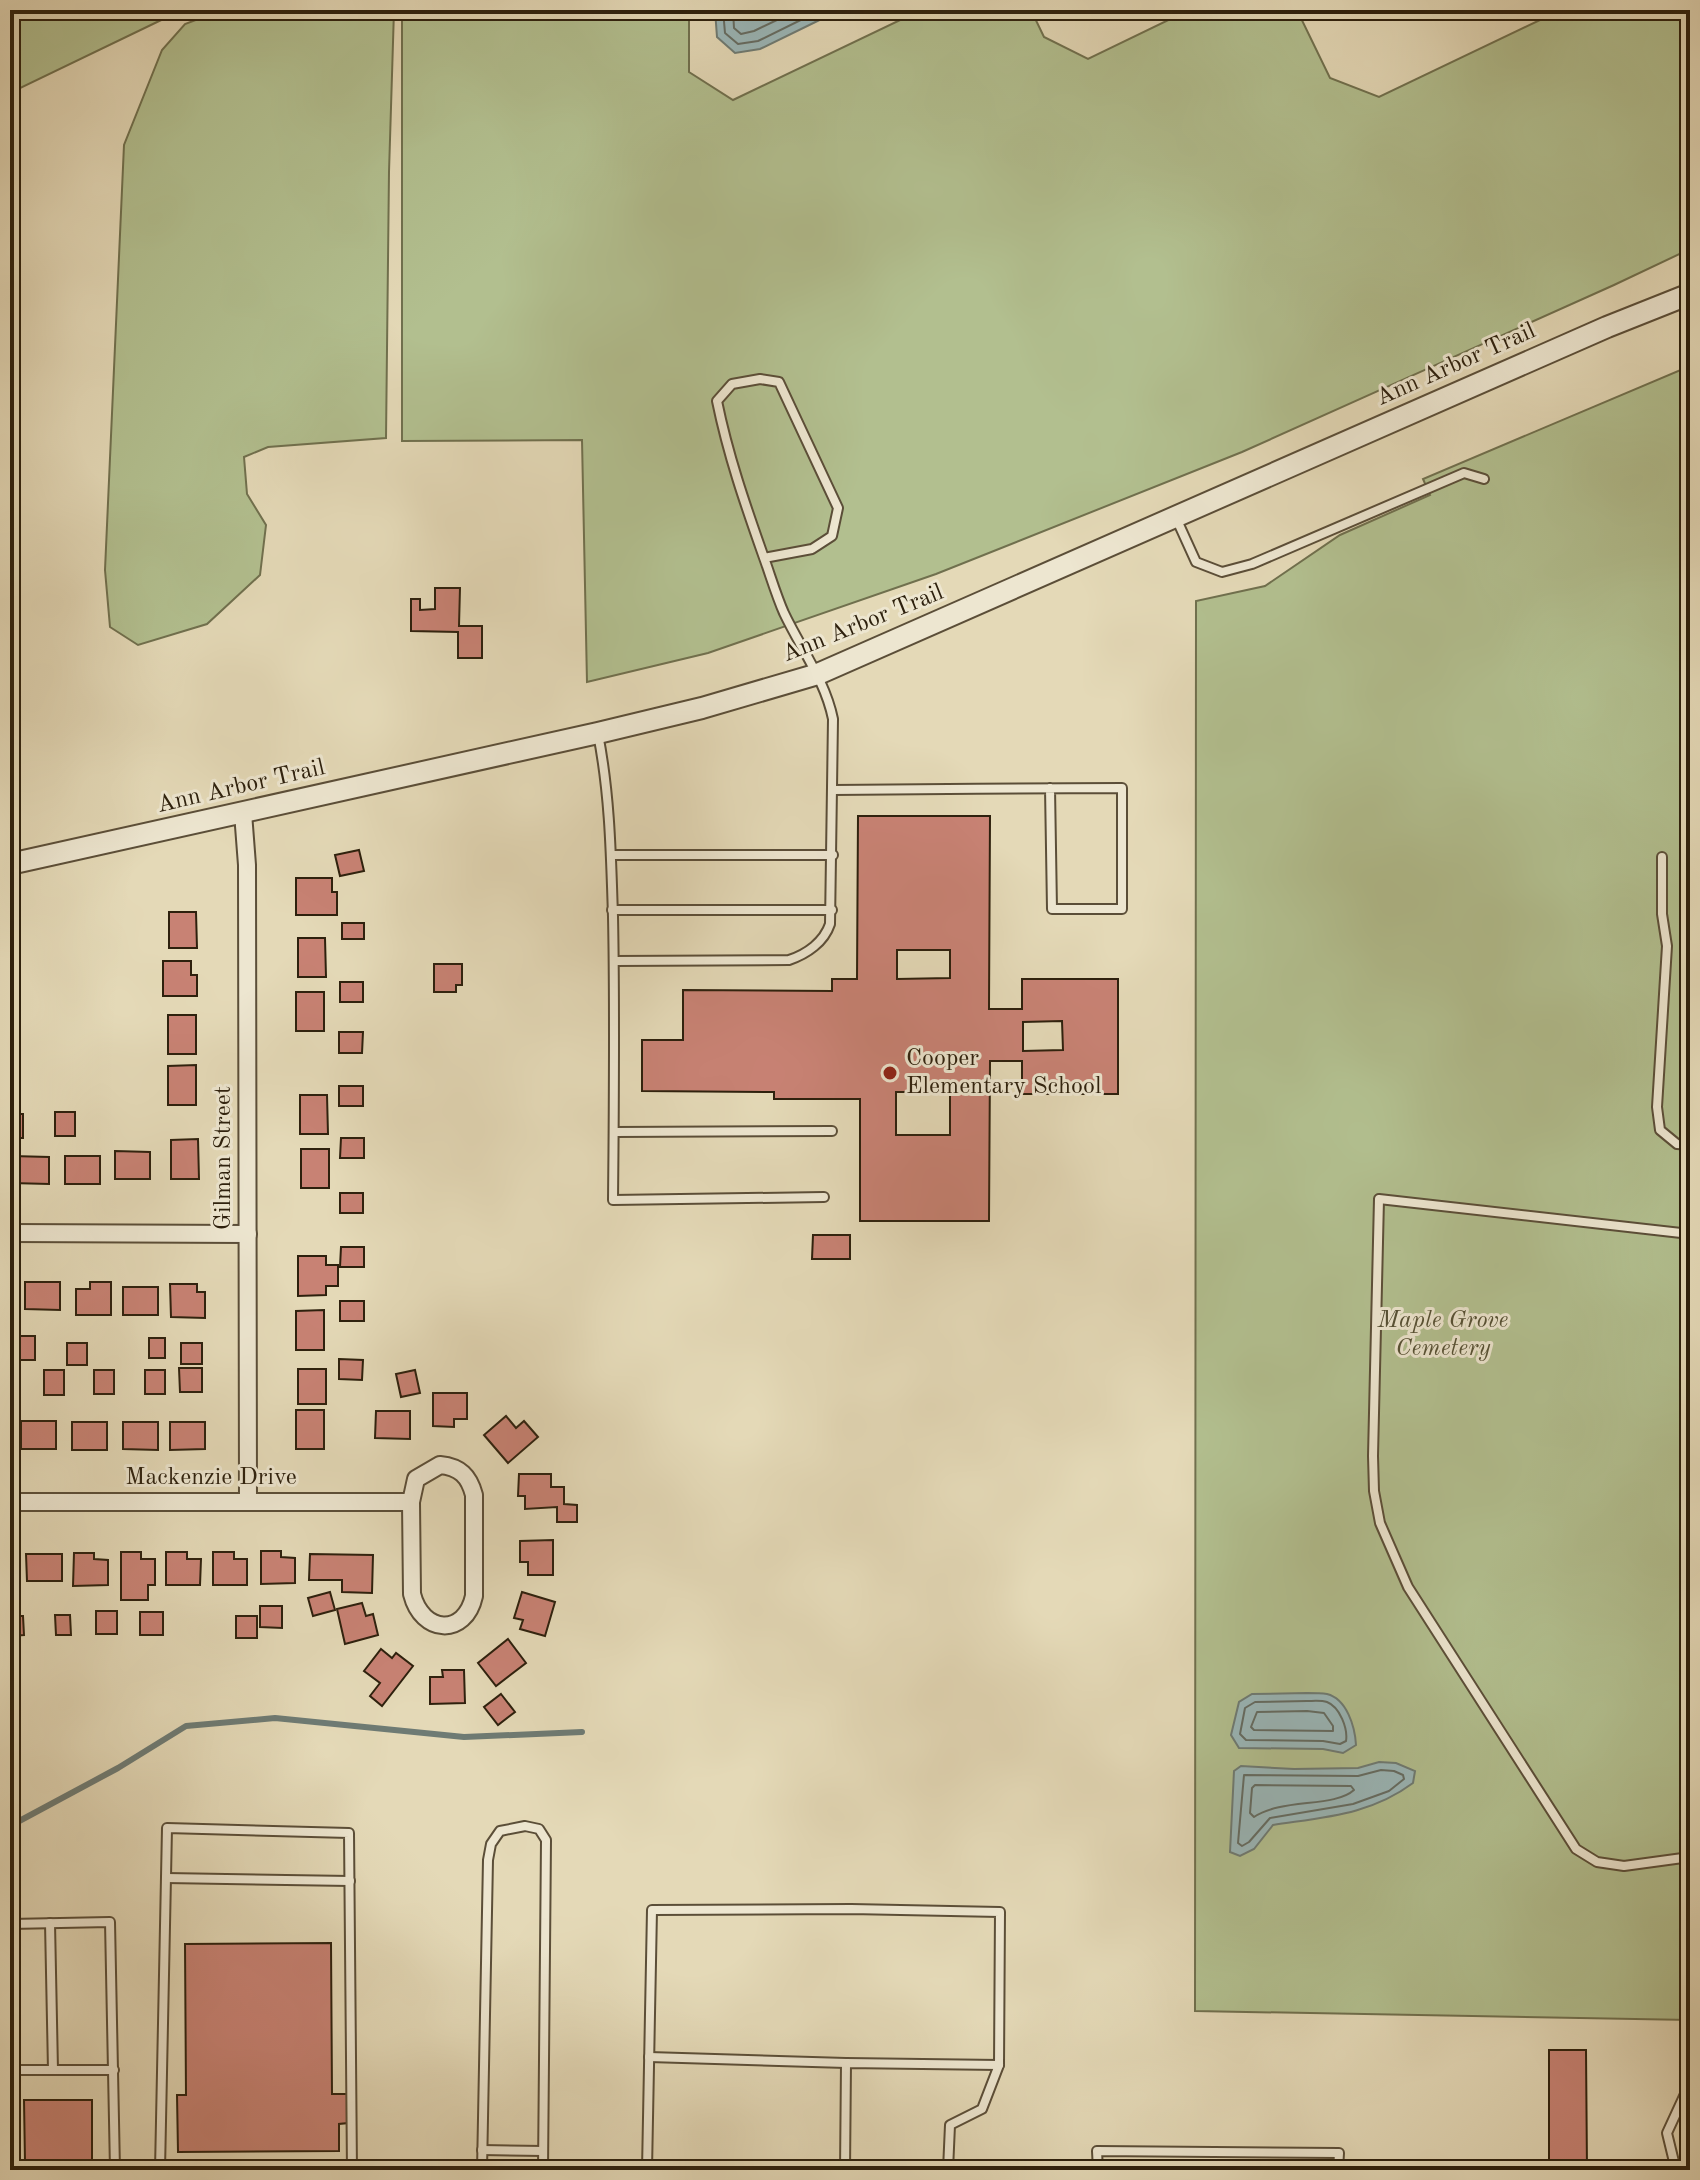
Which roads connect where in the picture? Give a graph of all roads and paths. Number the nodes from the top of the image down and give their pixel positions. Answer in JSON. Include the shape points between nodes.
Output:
{"nodes":[{"id":1,"x":1690,"y":294,"type":"edge"},
{"id":2,"x":1484,"y":479,"type":"dead end"},
{"id":3,"x":1176,"y":518,"type":"junction"},
{"id":4,"x":764,"y":558,"type":"junction"},
{"id":5,"x":818,"y":674,"type":"junction"},
{"id":6,"x":598,"y":733,"type":"junction"},
{"id":7,"x":1050,"y":788,"type":"junction"},
{"id":8,"x":833,"y":790,"type":"junction"},
{"id":9,"x":243,"y":813,"type":"junction"},
{"id":10,"x":611,"y":855,"type":"junction"},
{"id":11,"x":833,"y":855,"type":"junction"},
{"id":12,"x":1662,"y":857,"type":"dead end"},
{"id":13,"x":10,"y":864,"type":"edge"},
{"id":14,"x":612,"y":910,"type":"junction"},
{"id":15,"x":832,"y":910,"type":"junction"},
{"id":16,"x":614,"y":961,"type":"junction"},
{"id":17,"x":832,"y":1131,"type":"dead end"},
{"id":18,"x":614,"y":1132,"type":"junction"},
{"id":19,"x":1690,"y":1145,"type":"edge"},
{"id":20,"x":824,"y":1197,"type":"dead end"},
{"id":21,"x":10,"y":1233,"type":"edge"},
{"id":22,"x":248,"y":1234,"type":"junction"},
{"id":23,"x":1690,"y":1234,"type":"edge"},
{"id":24,"x":10,"y":1502,"type":"edge"},
{"id":25,"x":248,"y":1502,"type":"junction"},
{"id":26,"x":411,"y":1502,"type":"junction"},
{"id":27,"x":1690,"y":1857,"type":"edge"},
{"id":28,"x":166,"y":1878,"type":"junction"},
{"id":29,"x":350,"y":1881,"type":"junction"},
{"id":30,"x":50,"y":1923,"type":"junction"},
{"id":31,"x":10,"y":1924,"type":"edge"},
{"id":32,"x":649,"y":2057,"type":"junction"},
{"id":33,"x":846,"y":2063,"type":"junction"},
{"id":34,"x":999,"y":2065,"type":"junction"},
{"id":35,"x":10,"y":2070,"type":"edge"},
{"id":36,"x":53,"y":2070,"type":"junction"},
{"id":37,"x":114,"y":2070,"type":"junction"},
{"id":38,"x":1690,"y":2094,"type":"edge"},
{"id":39,"x":482,"y":2150,"type":"junction"},
{"id":40,"x":543,"y":2151,"type":"junction"},
{"id":41,"x":115,"y":2170,"type":"edge"},
{"id":42,"x":160,"y":2170,"type":"edge"},
{"id":43,"x":352,"y":2170,"type":"edge"},
{"id":44,"x":482,"y":2170,"type":"edge"},
{"id":45,"x":543,"y":2170,"type":"edge"},
{"id":46,"x":647,"y":2170,"type":"edge"},
{"id":47,"x":845,"y":2170,"type":"edge"},
{"id":48,"x":948,"y":2170,"type":"edge"},
{"id":49,"x":1098,"y":2170,"type":"edge"},
{"id":50,"x":1338,"y":2170,"type":"edge"},
{"id":51,"x":1676,"y":2170,"type":"edge"}],
"edges":[{"from":1,"to":3,"type":"street","name":"Ann Arbor Trail"},
{"from":2,"to":3,"type":"lane","via":[[1464,473],[1222,572],[1196,562]]},
{"from":3,"to":5,"type":"street","name":"Ann Arbor Trail"},
{"from":4,"to":4,"type":"lane","via":[[725,442],[717,401],[732,384],[760,379],[779,382],[838,508],[832,536],[822,543]]},
{"from":4,"to":5,"type":"lane","via":[[784,613]]},
{"from":5,"to":6,"type":"street","name":"Ann Arbor Trail"},
{"from":5,"to":8,"type":"lane","via":[[833,719]]},
{"from":6,"to":9,"type":"street","name":"Ann Arbor Trail"},
{"from":6,"to":10,"type":"lane"},
{"from":7,"to":7,"type":"lane","via":[[1052,909],[1122,909],[1122,788]]},
{"from":7,"to":8,"type":"lane"},
{"from":8,"to":11,"type":"lane"},
{"from":9,"to":13,"type":"street","name":"Ann Arbor Trail"},
{"from":9,"to":22,"type":"street","name":"Gilman Street"},
{"from":10,"to":11,"type":"lane"},
{"from":10,"to":14,"type":"lane"},
{"from":11,"to":15,"type":"lane"},
{"from":12,"to":19,"type":"lane","via":[[1667,946],[1657,1107],[1660,1130],[1677,1144]]},
{"from":14,"to":15,"type":"lane"},
{"from":14,"to":16,"type":"lane"},
{"from":15,"to":16,"type":"lane","via":[[827,934],[789,960]]},
{"from":16,"to":18,"type":"lane"},
{"from":17,"to":18,"type":"lane"},
{"from":18,"to":20,"type":"lane","via":[[613,1200]]},
{"from":21,"to":22,"type":"street"},
{"from":22,"to":25,"type":"street","name":"Gilman Street"},
{"from":23,"to":27,"type":"lane","via":[[1379,1199],[1373,1456],[1380,1523],[1408,1587],[1576,1849],[1597,1862],[1624,1866]]},
{"from":24,"to":25,"type":"street","name":"Mackenzie Drive"},
{"from":25,"to":26,"type":"street","name":"Mackenzie Drive"},
{"from":26,"to":26,"type":"street","via":[[416,1479],[440,1465],[452,1466],[471,1484],[474,1596],[465,1618],[453,1624],[431,1623],[415,1607]]},
{"from":28,"to":29,"type":"lane"},
{"from":28,"to":29,"type":"lane","via":[[167,1828],[349,1833]]},
{"from":28,"to":42,"type":"lane"},
{"from":29,"to":43,"type":"lane"},
{"from":30,"to":31,"type":"lane"},
{"from":30,"to":36,"type":"lane"},
{"from":30,"to":37,"type":"lane","via":[[110,1922]]},
{"from":32,"to":33,"type":"lane"},
{"from":32,"to":34,"type":"lane","via":[[652,1910],[901,1909],[1000,1912]]},
{"from":32,"to":46,"type":"lane"},
{"from":33,"to":34,"type":"lane"},
{"from":33,"to":47,"type":"lane"},
{"from":34,"to":48,"type":"lane","via":[[982,2109],[950,2125]]},
{"from":35,"to":36,"type":"lane"},
{"from":36,"to":37,"type":"lane"},
{"from":37,"to":41,"type":"lane"},
{"from":38,"to":51,"type":"lane","via":[[1685,2094],[1667,2133]]},
{"from":39,"to":40,"type":"lane"},
{"from":39,"to":40,"type":"lane","via":[[488,1860],[500,1831],[525,1826],[539,1829],[546,1840]]},
{"from":39,"to":44,"type":"lane"},
{"from":40,"to":45,"type":"lane"},
{"from":49,"to":50,"type":"lane","via":[[1097,2151],[1339,2153]]}]}
